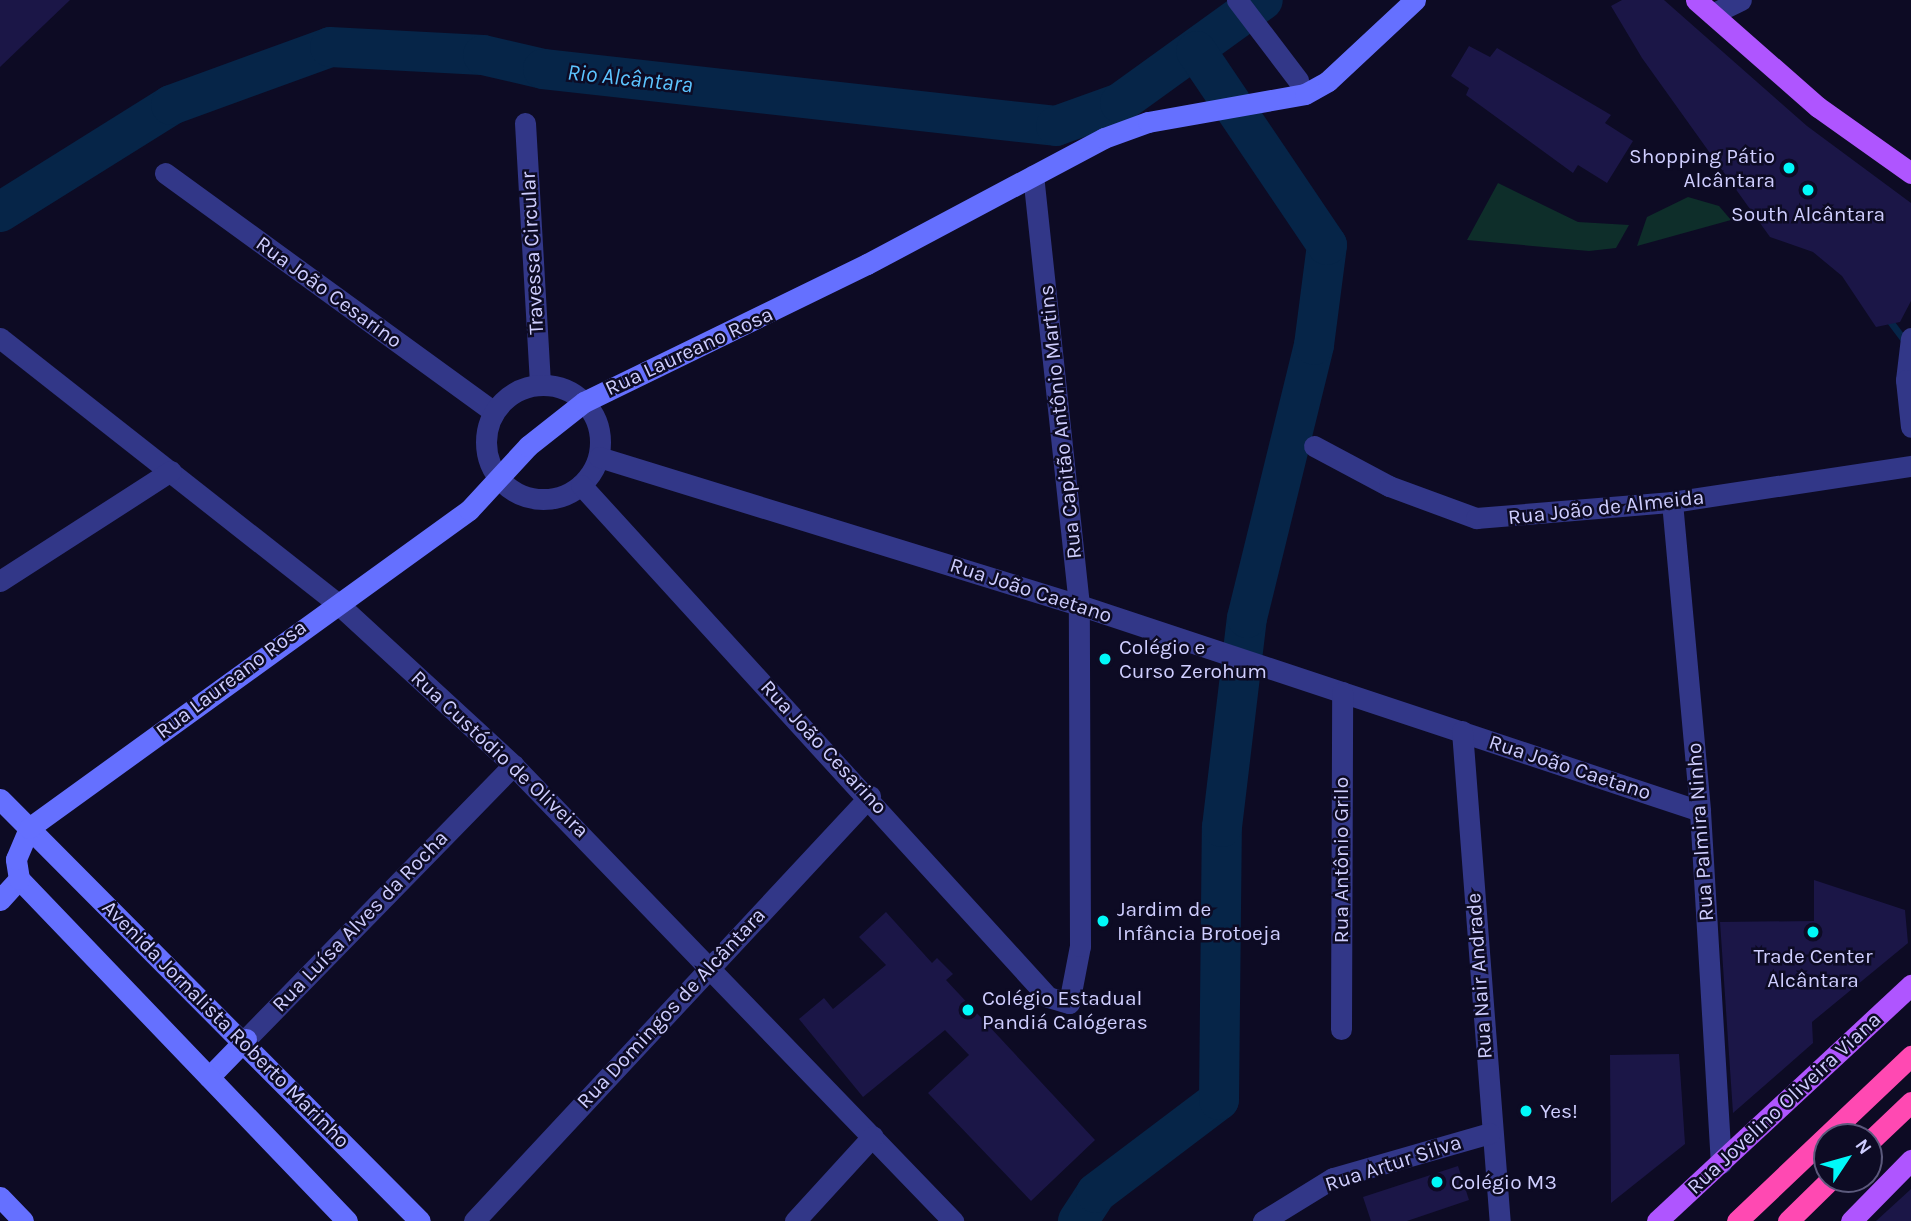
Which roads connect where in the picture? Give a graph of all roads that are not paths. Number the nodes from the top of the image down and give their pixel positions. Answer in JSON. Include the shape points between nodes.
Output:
{"nodes":[{"id":1,"x":1237,"y":0,"type":"edge"},
{"id":2,"x":1415,"y":0,"type":"edge"},
{"id":3,"x":1741,"y":0,"type":"edge"},
{"id":4,"x":1704,"y":7,"type":"edge"},
{"id":5,"x":1298,"y":80,"type":"dead end"},
{"id":6,"x":525,"y":123,"type":"dead end"},
{"id":7,"x":165,"y":173,"type":"dead end"},
{"id":8,"x":1911,"y":173,"type":"edge"},
{"id":9,"x":1033,"y":175,"type":"junction"},
{"id":10,"x":0,"y":338,"type":"edge"},
{"id":11,"x":1911,"y":338,"type":"edge"},
{"id":12,"x":540,"y":384,"type":"junction"},
{"id":13,"x":584,"y":402,"type":"junction"},
{"id":14,"x":494,"y":411,"type":"junction"},
{"id":15,"x":1911,"y":427,"type":"edge"},
{"id":16,"x":1314,"y":446,"type":"dead end"},
{"id":17,"x":599,"y":457,"type":"junction"},
{"id":18,"x":1911,"y":466,"type":"edge"},
{"id":19,"x":171,"y":471,"type":"junction"},
{"id":20,"x":497,"y":478,"type":"junction"},
{"id":21,"x":582,"y":485,"type":"junction"},
{"id":22,"x":1672,"y":502,"type":"junction"},
{"id":23,"x":0,"y":581,"type":"edge"},
{"id":24,"x":336,"y":602,"type":"junction"},
{"id":25,"x":1079,"y":605,"type":"junction"},
{"id":26,"x":1342,"y":692,"type":"junction"},
{"id":27,"x":1462,"y":731,"type":"junction"},
{"id":28,"x":513,"y":765,"type":"junction"},
{"id":29,"x":870,"y":796,"type":"junction"},
{"id":30,"x":0,"y":799,"type":"edge"},
{"id":31,"x":1700,"y":811,"type":"junction"},
{"id":32,"x":29,"y":828,"type":"junction"},
{"id":33,"x":19,"y":879,"type":"junction"},
{"id":34,"x":0,"y":900,"type":"edge"},
{"id":35,"x":710,"y":965,"type":"junction"},
{"id":36,"x":1911,"y":985,"type":"edge"},
{"id":37,"x":1069,"y":1003,"type":"joint"},
{"id":38,"x":1341,"y":1029,"type":"dead end"},
{"id":39,"x":246,"y":1040,"type":"junction"},
{"id":40,"x":1906,"y":1061,"type":"edge"},
{"id":41,"x":209,"y":1077,"type":"junction"},
{"id":42,"x":1908,"y":1105,"type":"edge"},
{"id":43,"x":1883,"y":1129,"type":"edge"},
{"id":44,"x":1490,"y":1133,"type":"junction"},
{"id":45,"x":873,"y":1136,"type":"junction"},
{"id":46,"x":1911,"y":1160,"type":"edge"},
{"id":47,"x":1721,"y":1163,"type":"junction"},
{"id":48,"x":1817,"y":1193,"type":"edge"},
{"id":49,"x":0,"y":1197,"type":"edge"},
{"id":50,"x":23,"y":1221,"type":"edge"},
{"id":51,"x":347,"y":1221,"type":"edge"},
{"id":52,"x":420,"y":1221,"type":"edge"},
{"id":53,"x":474,"y":1221,"type":"edge"},
{"id":54,"x":795,"y":1221,"type":"edge"},
{"id":55,"x":953,"y":1221,"type":"edge"},
{"id":56,"x":1263,"y":1221,"type":"edge"},
{"id":57,"x":1500,"y":1221,"type":"edge"},
{"id":58,"x":1657,"y":1221,"type":"edge"},
{"id":59,"x":1737,"y":1221,"type":"edge"},
{"id":60,"x":1788,"y":1221,"type":"edge"},
{"id":61,"x":1851,"y":1221,"type":"edge"}],
"edges":[{"from":1,"to":5,"type":"street"},
{"from":2,"to":9,"type":"main road","name":"Rua Laureano Rosa","via":[[1328,81],[1274,100],[1148,122]]},
{"from":3,"to":4,"type":"street"},
{"from":4,"to":8,"type":"main road","via":[[1818,107]]},
{"from":6,"to":12,"type":"street","name":"Travessa Circular"},
{"from":7,"to":14,"type":"street","name":"Rua João Cesarino"},
{"from":9,"to":13,"type":"main road","name":"Rua Laureano Rosa"},
{"from":9,"to":25,"type":"street","name":"Rua Capitão Antônio Martins"},
{"from":10,"to":19,"type":"street","name":"Rua Custódio de Oliveira"},
{"from":11,"to":15,"type":"street"},
{"from":12,"to":13,"type":"street","via":[[568,390]]},
{"from":12,"to":14,"type":"street","via":[[517,390]]},
{"from":13,"to":17,"type":"street","via":[[600,439]]},
{"from":13,"to":20,"type":"main road","name":"Rua Laureano Rosa"},
{"from":14,"to":20,"type":"street","via":[[486,454]]},
{"from":16,"to":22,"type":"street","name":"Rua João de Almeida","via":[[1390,486],[1475,518]]},
{"from":17,"to":21,"type":"street"},
{"from":17,"to":25,"type":"street","name":"Rua João Caetano"},
{"from":18,"to":22,"type":"street","name":"Rua João de Almeida"},
{"from":19,"to":23,"type":"street"},
{"from":19,"to":24,"type":"street","name":"Rua Custódio de Oliveira"},
{"from":20,"to":21,"type":"street","via":[[522,497],[544,500]]},
{"from":20,"to":24,"type":"main road","name":"Rua Laureano Rosa","via":[[469,510]]},
{"from":21,"to":29,"type":"street","name":"Rua João Cesarino"},
{"from":22,"to":31,"type":"street","name":"Rua Palmira Ninho"},
{"from":24,"to":28,"type":"street","name":"Rua Custódio de Oliveira"},
{"from":24,"to":32,"type":"main road","name":"Rua Laureano Rosa"},
{"from":25,"to":26,"type":"street","name":"Rua João Caetano"},
{"from":25,"to":37,"type":"street","name":"Rua Capitão Antônio Martins","via":[[1080,946],[1077,985]]},
{"from":26,"to":27,"type":"street","name":"Rua João Caetano"},
{"from":26,"to":38,"type":"street","name":"Rua Antônio Grilo"},
{"from":27,"to":31,"type":"street","name":"Rua João Caetano"},
{"from":27,"to":44,"type":"street","name":"Rua Nair Andrade"},
{"from":28,"to":35,"type":"street","name":"Rua Custódio de Oliveira"},
{"from":28,"to":39,"type":"street","name":"Rua Luísa Alves da Rocha"},
{"from":29,"to":35,"type":"street","name":"Rua Domingos de Alcântara"},
{"from":29,"to":37,"type":"street","name":"Rua João Cesarino","via":[[1048,997]]},
{"from":30,"to":32,"type":"main road","name":"Avenida Jornalista Roberto Marinho"},
{"from":31,"to":47,"type":"street","name":"Rua Palmira Ninho"},
{"from":32,"to":33,"type":"main road","via":[[16,859]]},
{"from":32,"to":39,"type":"main road","name":"Avenida Jornalista Roberto Marinho"},
{"from":33,"to":34,"type":"main road"},
{"from":33,"to":41,"type":"main road"},
{"from":35,"to":45,"type":"street","name":"Rua Custódio de Oliveira"},
{"from":35,"to":53,"type":"street","name":"Rua Domingos de Alcântara"},
{"from":36,"to":47,"type":"main road","name":"Rua Jovelino Oliveira Viana"},
{"from":39,"to":41,"type":"main road","name":"Rua Luísa Alves da Rocha"},
{"from":39,"to":52,"type":"main road","name":"Avenida Jornalista Roberto Marinho"},
{"from":40,"to":59,"type":"highway"},
{"from":41,"to":51,"type":"main road"},
{"from":42,"to":43,"type":"highway"},
{"from":44,"to":56,"type":"street","name":"Rua Artur Silva","via":[[1333,1178]]},
{"from":44,"to":57,"type":"street","name":"Rua Nair Andrade"},
{"from":45,"to":54,"type":"street"},
{"from":45,"to":55,"type":"street","name":"Rua Custódio de Oliveira"},
{"from":46,"to":61,"type":"main road"},
{"from":47,"to":58,"type":"main road","name":"Rua Jovelino Oliveira Viana"},
{"from":48,"to":60,"type":"highway"},
{"from":49,"to":50,"type":"main road"}]}
